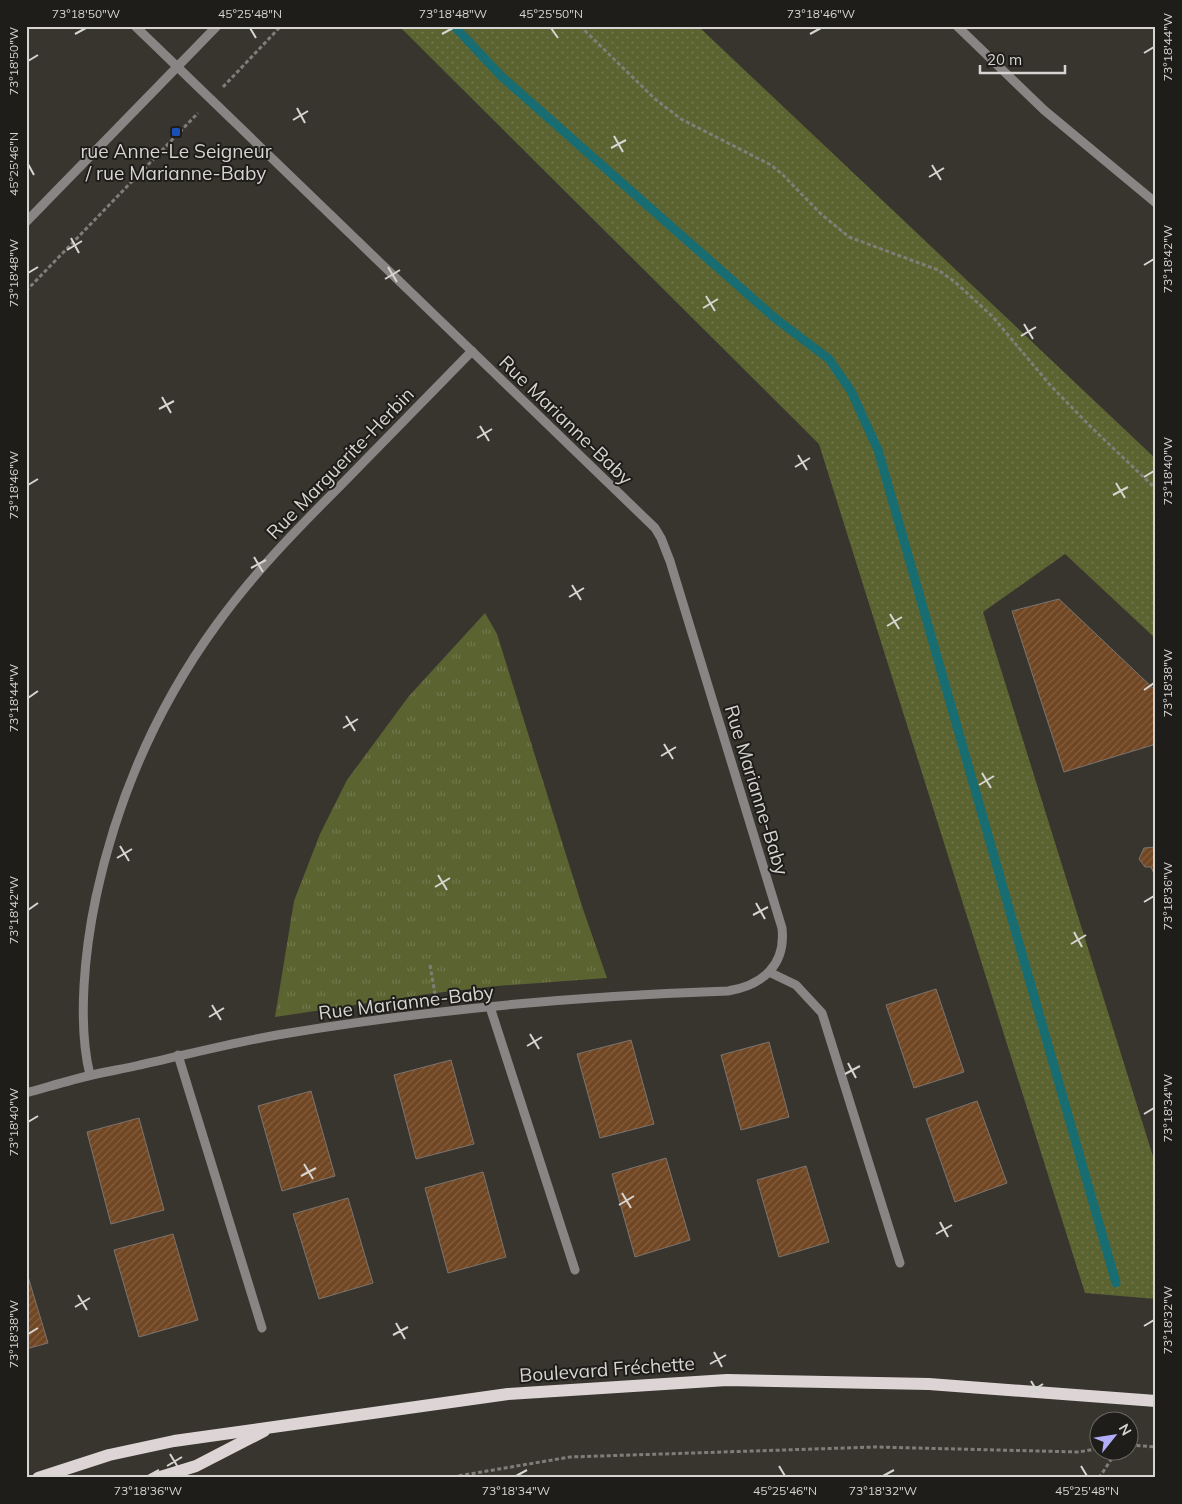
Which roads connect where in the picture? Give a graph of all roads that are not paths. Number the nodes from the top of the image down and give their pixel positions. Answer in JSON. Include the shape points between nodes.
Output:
{"nodes":[{"id":1,"x":135,"y":26,"type":"edge"},
{"id":2,"x":217,"y":26,"type":"edge"},
{"id":3,"x":957,"y":26,"type":"edge"},
{"id":4,"x":177,"y":68,"type":"junction"},
{"id":5,"x":1156,"y":203,"type":"edge"},
{"id":6,"x":26,"y":222,"type":"edge"},
{"id":7,"x":472,"y":351,"type":"junction"},
{"id":8,"x":769,"y":972,"type":"junction"},
{"id":9,"x":490,"y":1007,"type":"junction"},
{"id":10,"x":178,"y":1056,"type":"junction"},
{"id":11,"x":90,"y":1075,"type":"junction"},
{"id":12,"x":26,"y":1093,"type":"edge"},
{"id":13,"x":900,"y":1263,"type":"dead end"},
{"id":14,"x":575,"y":1270,"type":"dead end"},
{"id":15,"x":262,"y":1328,"type":"dead end"},
{"id":16,"x":1156,"y":1400,"type":"edge"},
{"id":17,"x":272,"y":1426,"type":"junction"},
{"id":18,"x":38,"y":1478,"type":"edge"},
{"id":19,"x":156,"y":1478,"type":"edge"}],
"edges":[{"from":1,"to":4,"type":"street","name":"Rue Marianne-Baby"},
{"from":2,"to":4,"type":"street"},
{"from":3,"to":5,"type":"street","via":[[1044,110]]},
{"from":4,"to":6,"type":"street"},
{"from":4,"to":7,"type":"street","name":"Rue Marianne-Baby"},
{"from":7,"to":8,"type":"street","name":"Rue Marianne-Baby","via":[[662,538],[782,928],[780,955]]},
{"from":7,"to":11,"type":"street","name":"Rue Marguerite-Herbin","via":[[268,561],[216,624],[178,685],[126,790],[100,878],[85,978],[84,1037]]},
{"from":8,"to":9,"type":"street","name":"Rue Marianne-Baby","via":[[750,985],[728,991]]},
{"from":8,"to":13,"type":"street","via":[[796,985],[822,1013]]},
{"from":9,"to":10,"type":"street","name":"Rue Marianne-Baby","via":[[276,1035]]},
{"from":9,"to":14,"type":"street"},
{"from":10,"to":11,"type":"street","name":"Rue Marianne-Baby"},
{"from":10,"to":15,"type":"street"},
{"from":11,"to":12,"type":"street","name":"Rue Marianne-Baby"},
{"from":16,"to":17,"type":"main road","name":"Boulevard Fréchette","via":[[929,1384],[727,1380],[508,1394]]},
{"from":17,"to":18,"type":"main road","name":"Boulevard Fréchette","via":[[109,1455]]},
{"from":17,"to":19,"type":"main road","name":"Boulevard Fréchette","via":[[196,1466]]}]}
